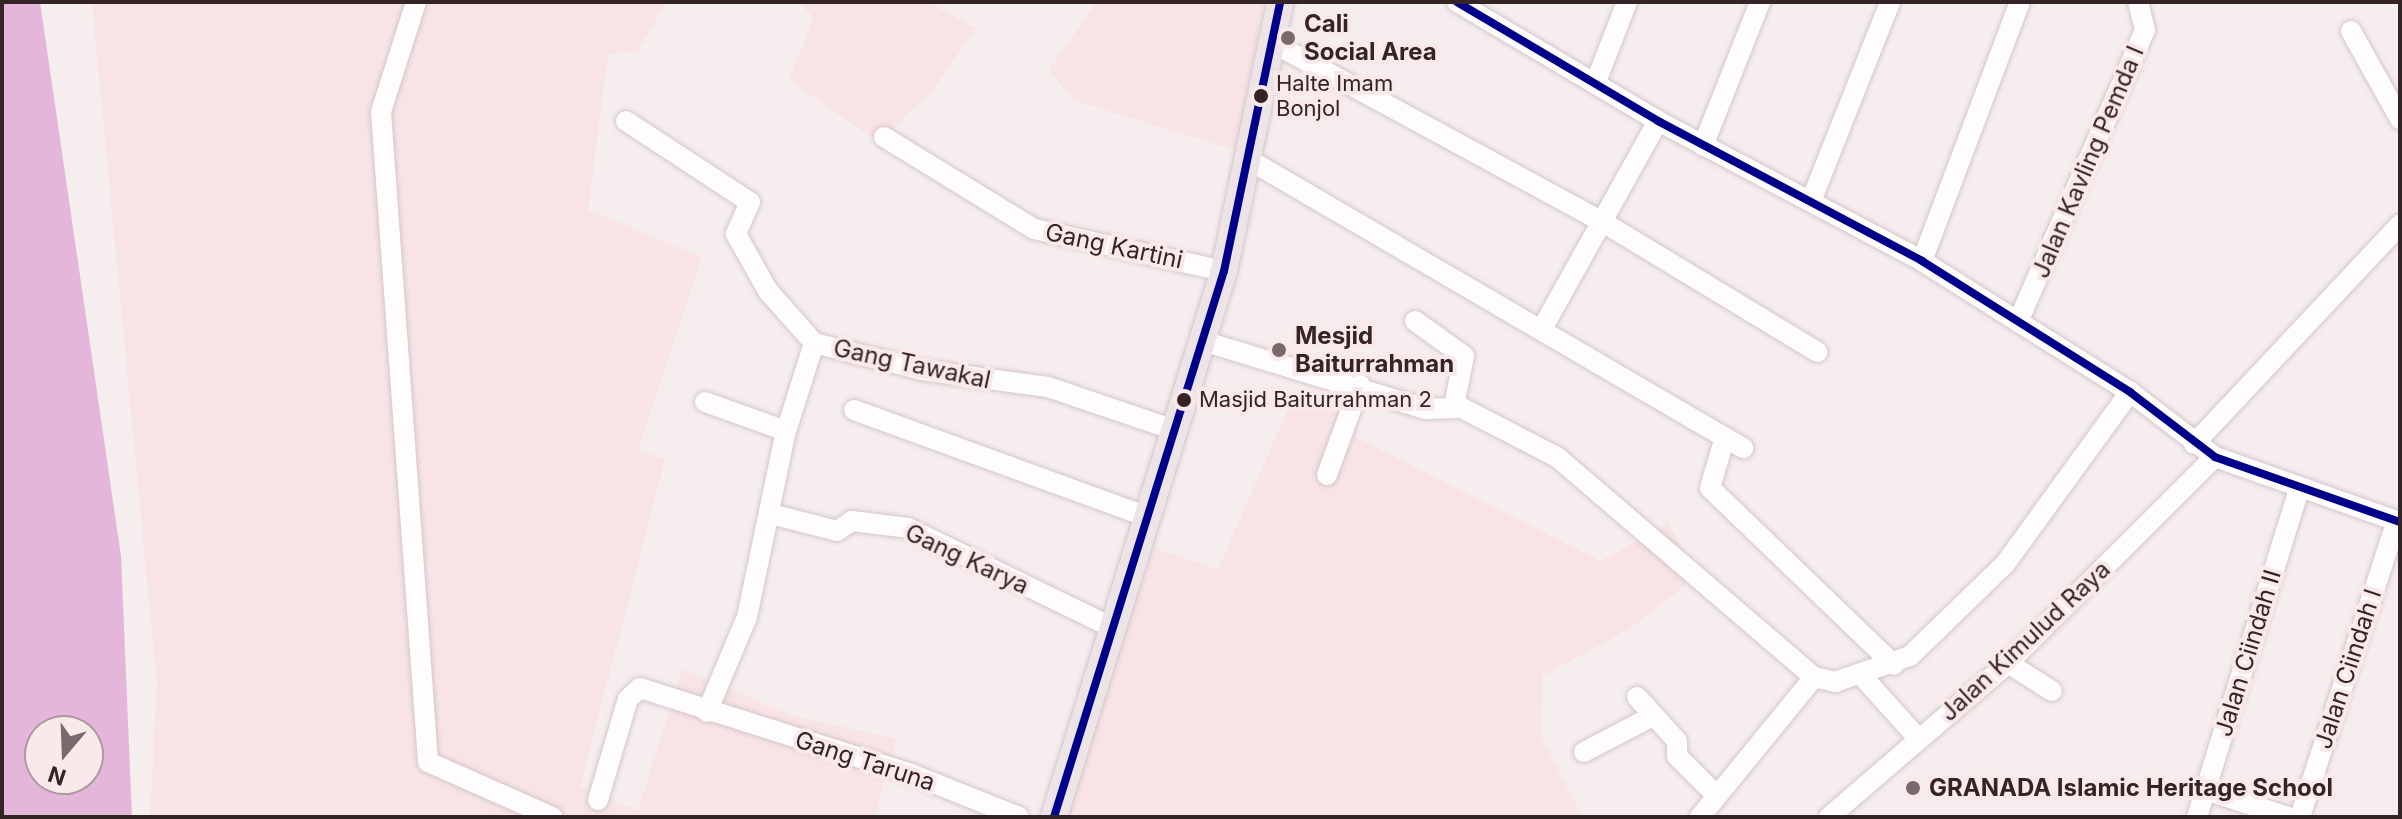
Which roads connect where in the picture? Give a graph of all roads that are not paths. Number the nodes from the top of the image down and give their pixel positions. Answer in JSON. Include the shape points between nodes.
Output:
{"nodes":[{"id":1,"x":416,"y":2,"type":"edge"},
{"id":2,"x":1280,"y":2,"type":"edge"},
{"id":3,"x":1457,"y":2,"type":"edge"},
{"id":4,"x":1627,"y":2,"type":"edge"},
{"id":5,"x":1760,"y":2,"type":"edge"},
{"id":6,"x":1890,"y":2,"type":"edge"},
{"id":7,"x":2020,"y":2,"type":"edge"},
{"id":8,"x":2138,"y":2,"type":"edge"},
{"id":9,"x":2351,"y":31,"type":"dead end"},
{"id":10,"x":1273,"y":43,"type":"junction"},
{"id":11,"x":1595,"y":84,"type":"junction"},
{"id":12,"x":2400,"y":119,"type":"edge"},
{"id":13,"x":626,"y":121,"type":"dead end"},
{"id":14,"x":1658,"y":121,"type":"junction"},
{"id":15,"x":884,"y":137,"type":"dead end"},
{"id":16,"x":1703,"y":146,"type":"junction"},
{"id":17,"x":1251,"y":161,"type":"junction"},
{"id":18,"x":1811,"y":201,"type":"junction"},
{"id":19,"x":1601,"y":221,"type":"junction"},
{"id":20,"x":2400,"y":225,"type":"edge"},
{"id":21,"x":1922,"y":261,"type":"junction"},
{"id":22,"x":1224,"y":271,"type":"junction"},
{"id":23,"x":1415,"y":321,"type":"dead end"},
{"id":24,"x":2018,"y":322,"type":"junction"},
{"id":25,"x":1543,"y":327,"type":"junction"},
{"id":26,"x":1203,"y":341,"type":"junction"},
{"id":27,"x":814,"y":343,"type":"junction"},
{"id":28,"x":1817,"y":352,"type":"dead end"},
{"id":29,"x":1360,"y":385,"type":"junction"},
{"id":30,"x":2130,"y":392,"type":"junction"},
{"id":31,"x":705,"y":402,"type":"dead end"},
{"id":32,"x":1454,"y":406,"type":"junction"},
{"id":33,"x":854,"y":410,"type":"dead end"},
{"id":34,"x":786,"y":431,"type":"junction"},
{"id":35,"x":1177,"y":431,"type":"junction"},
{"id":36,"x":1725,"y":437,"type":"junction"},
{"id":37,"x":2194,"y":444,"type":"junction"},
{"id":38,"x":1743,"y":448,"type":"dead end"},
{"id":39,"x":2215,"y":457,"type":"junction"},
{"id":40,"x":1327,"y":475,"type":"dead end"},
{"id":41,"x":2299,"y":490,"type":"junction"},
{"id":42,"x":771,"y":514,"type":"junction"},
{"id":43,"x":1148,"y":517,"type":"junction"},
{"id":44,"x":2398,"y":522,"type":"edge"},
{"id":45,"x":1113,"y":628,"type":"junction"},
{"id":46,"x":2008,"y":663,"type":"junction"},
{"id":47,"x":1894,"y":665,"type":"junction"},
{"id":48,"x":1862,"y":676,"type":"junction"},
{"id":49,"x":1814,"y":677,"type":"junction"},
{"id":50,"x":2052,"y":691,"type":"dead end"},
{"id":51,"x":1637,"y":697,"type":"dead end"},
{"id":52,"x":707,"y":712,"type":"junction"},
{"id":53,"x":1653,"y":716,"type":"junction"},
{"id":54,"x":1917,"y":737,"type":"junction"},
{"id":55,"x":1584,"y":752,"type":"dead end"},
{"id":56,"x":2206,"y":790,"type":"junction"},
{"id":57,"x":1715,"y":794,"type":"junction"},
{"id":58,"x":598,"y":800,"type":"dead end"},
{"id":59,"x":552,"y":817,"type":"edge"},
{"id":60,"x":1019,"y":817,"type":"edge"},
{"id":61,"x":1054,"y":817,"type":"edge"},
{"id":62,"x":1700,"y":817,"type":"edge"},
{"id":63,"x":1829,"y":817,"type":"edge"},
{"id":64,"x":2197,"y":817,"type":"edge"},
{"id":65,"x":2288,"y":817,"type":"edge"},
{"id":66,"x":2300,"y":817,"type":"edge"}],
"edges":[{"from":1,"to":59,"type":"street","via":[[381,112],[428,762]]},
{"from":2,"to":10,"type":"main road"},
{"from":3,"to":11,"type":"street"},
{"from":4,"to":11,"type":"street"},
{"from":5,"to":16,"type":"street"},
{"from":6,"to":18,"type":"street"},
{"from":7,"to":21,"type":"street"},
{"from":8,"to":24,"type":"street","name":"Jalan Kavling Pemda I","via":[[2145,30]]},
{"from":9,"to":12,"type":"street"},
{"from":10,"to":17,"type":"main road"},
{"from":10,"to":19,"type":"street"},
{"from":11,"to":14,"type":"street"},
{"from":13,"to":27,"type":"street","name":"Gang Tawakal","via":[[750,202],[737,224],[742,248]]},
{"from":14,"to":16,"type":"street"},
{"from":14,"to":19,"type":"street"},
{"from":15,"to":22,"type":"street","name":"Gang Kartini","via":[[1034,229]]},
{"from":16,"to":18,"type":"street"},
{"from":17,"to":22,"type":"main road"},
{"from":17,"to":25,"type":"street"},
{"from":18,"to":21,"type":"street"},
{"from":19,"to":25,"type":"street"},
{"from":19,"to":28,"type":"street"},
{"from":20,"to":37,"type":"street"},
{"from":21,"to":24,"type":"street"},
{"from":22,"to":26,"type":"main road"},
{"from":23,"to":32,"type":"street","via":[[1464,356]]},
{"from":24,"to":30,"type":"street"},
{"from":25,"to":36,"type":"street"},
{"from":26,"to":29,"type":"street"},
{"from":26,"to":35,"type":"main road"},
{"from":27,"to":34,"type":"street"},
{"from":27,"to":35,"type":"street","name":"Gang Tawakal","via":[[922,370],[1048,387]]},
{"from":29,"to":32,"type":"street","via":[[1426,409]]},
{"from":29,"to":40,"type":"street"},
{"from":30,"to":37,"type":"street"},
{"from":30,"to":47,"type":"street","via":[[2022,548]]},
{"from":31,"to":34,"type":"street"},
{"from":32,"to":49,"type":"street","via":[[1576,471]]},
{"from":33,"to":43,"type":"street"},
{"from":34,"to":42,"type":"street"},
{"from":35,"to":43,"type":"main road"},
{"from":36,"to":38,"type":"street"},
{"from":36,"to":47,"type":"street","via":[[1710,488]]},
{"from":37,"to":39,"type":"street"},
{"from":39,"to":41,"type":"street"},
{"from":39,"to":46,"type":"street","name":"Jalan Kimulud Raya"},
{"from":41,"to":44,"type":"street"},
{"from":41,"to":56,"type":"street","name":"Jalan Ciindah II"},
{"from":42,"to":45,"type":"street","name":"Gang Karya","via":[[837,531],[852,521],[908,528]]},
{"from":42,"to":52,"type":"street","via":[[737,649]]},
{"from":43,"to":45,"type":"main road"},
{"from":44,"to":66,"type":"street","name":"Jalan Ciindah I"},
{"from":45,"to":61,"type":"main road"},
{"from":46,"to":50,"type":"street"},
{"from":46,"to":54,"type":"street","name":"Jalan Kimulud Raya"},
{"from":47,"to":48,"type":"street"},
{"from":48,"to":49,"type":"street","via":[[1835,682]]},
{"from":48,"to":54,"type":"street"},
{"from":49,"to":57,"type":"street"},
{"from":51,"to":53,"type":"street"},
{"from":52,"to":58,"type":"street","name":"Gang Taruna","via":[[634,688]]},
{"from":52,"to":60,"type":"street","name":"Gang Taruna","via":[[911,774]]},
{"from":53,"to":55,"type":"street"},
{"from":53,"to":57,"type":"street","via":[[1677,741],[1677,756]]},
{"from":54,"to":63,"type":"street","name":"Jalan Kimulud Raya"},
{"from":56,"to":64,"type":"street","name":"Jalan Ciindah II"},
{"from":56,"to":65,"type":"street"},
{"from":57,"to":62,"type":"street"}]}
